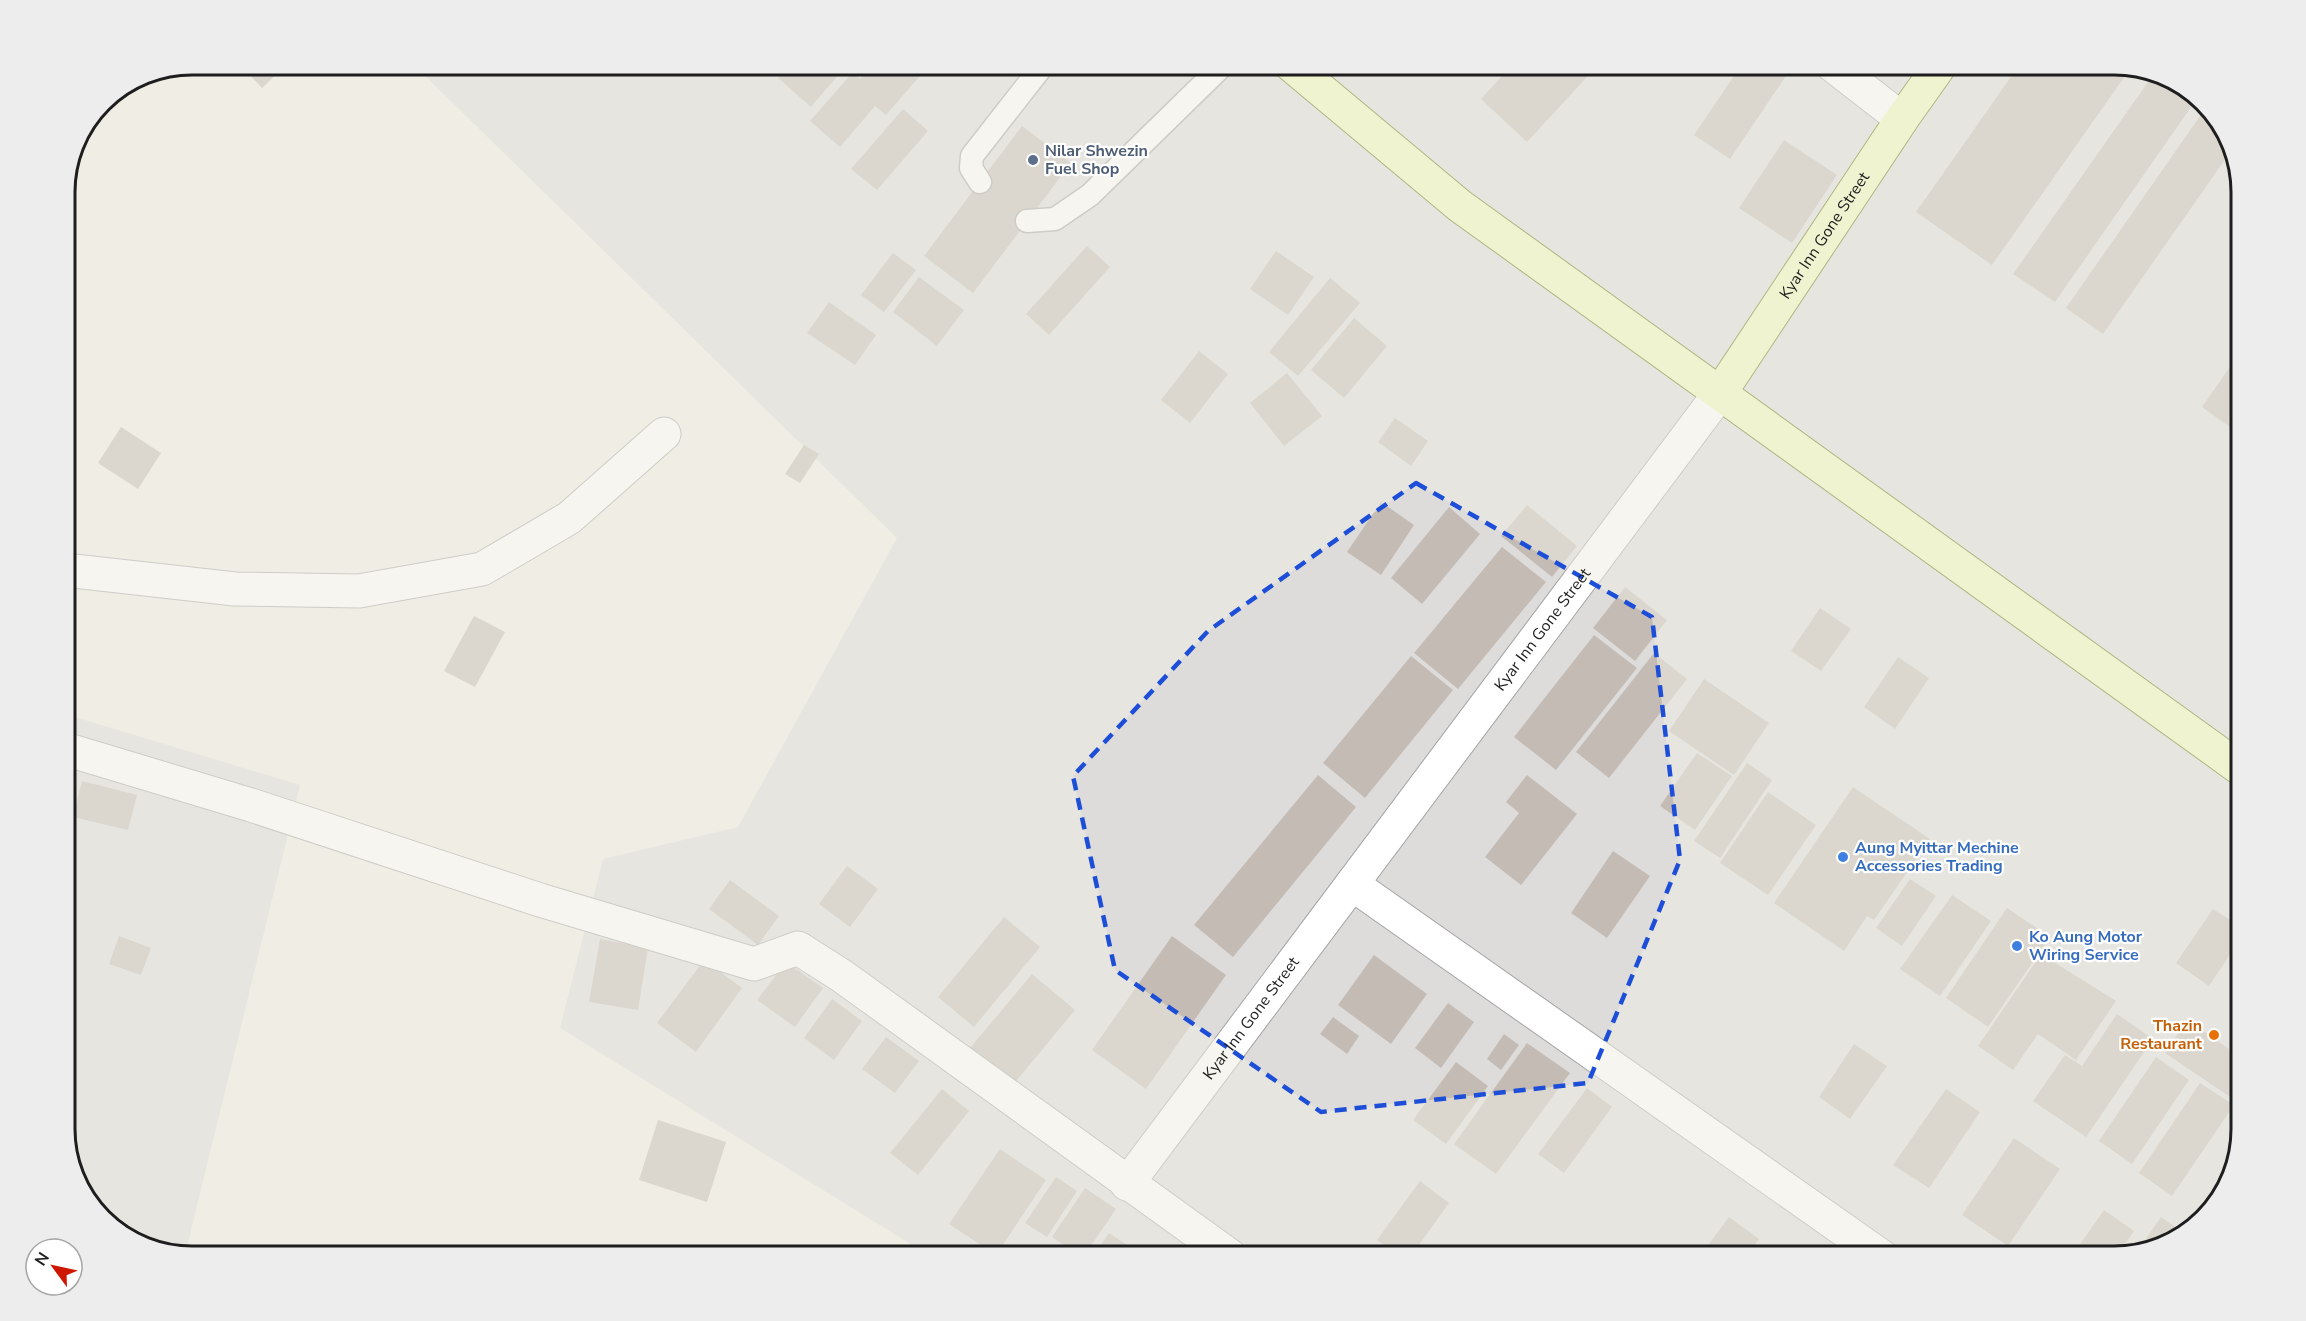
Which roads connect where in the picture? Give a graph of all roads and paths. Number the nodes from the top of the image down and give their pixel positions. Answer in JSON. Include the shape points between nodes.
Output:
{"nodes":[{"id":1,"x":1035,"y":75,"type":"edge"},
{"id":2,"x":1213,"y":75,"type":"edge"},
{"id":3,"x":1303,"y":75,"type":"edge"},
{"id":4,"x":1845,"y":75,"type":"edge"},
{"id":5,"x":1933,"y":75,"type":"edge"},
{"id":6,"x":1902,"y":119,"type":"junction"},
{"id":7,"x":980,"y":182,"type":"dead end"},
{"id":8,"x":1027,"y":220,"type":"dead end"},
{"id":9,"x":1720,"y":393,"type":"junction"},
{"id":10,"x":664,"y":434,"type":"dead end"},
{"id":11,"x":75,"y":571,"type":"edge"},
{"id":12,"x":75,"y":751,"type":"edge"},
{"id":13,"x":2231,"y":762,"type":"edge"},
{"id":14,"x":1352,"y":884,"type":"junction"},
{"id":15,"x":1127,"y":1184,"type":"junction"},
{"id":16,"x":1214,"y":1246,"type":"edge"},
{"id":17,"x":1865,"y":1246,"type":"edge"}],
"edges":[{"from":1,"to":7,"type":"lane","via":[[972,156],[971,168]]},
{"from":2,"to":8,"type":"lane","via":[[1090,195],[1055,219]]},
{"from":3,"to":9,"type":"main road","via":[[1460,206]]},
{"from":4,"to":6,"type":"street"},
{"from":5,"to":6,"type":"main road","name":"Kyar Inn Gone Street"},
{"from":6,"to":9,"type":"main road","name":"Kyar Inn Gone Street"},
{"from":9,"to":13,"type":"main road"},
{"from":9,"to":14,"type":"street","name":"Kyar Inn Gone Street"},
{"from":10,"to":11,"type":"street","via":[[569,518],[482,569],[359,591],[235,588]]},
{"from":12,"to":15,"type":"street","via":[[754,964],[798,948]]},
{"from":14,"to":15,"type":"street","name":"Kyar Inn Gone Street"},
{"from":14,"to":17,"type":"street"},
{"from":15,"to":16,"type":"street"}]}
